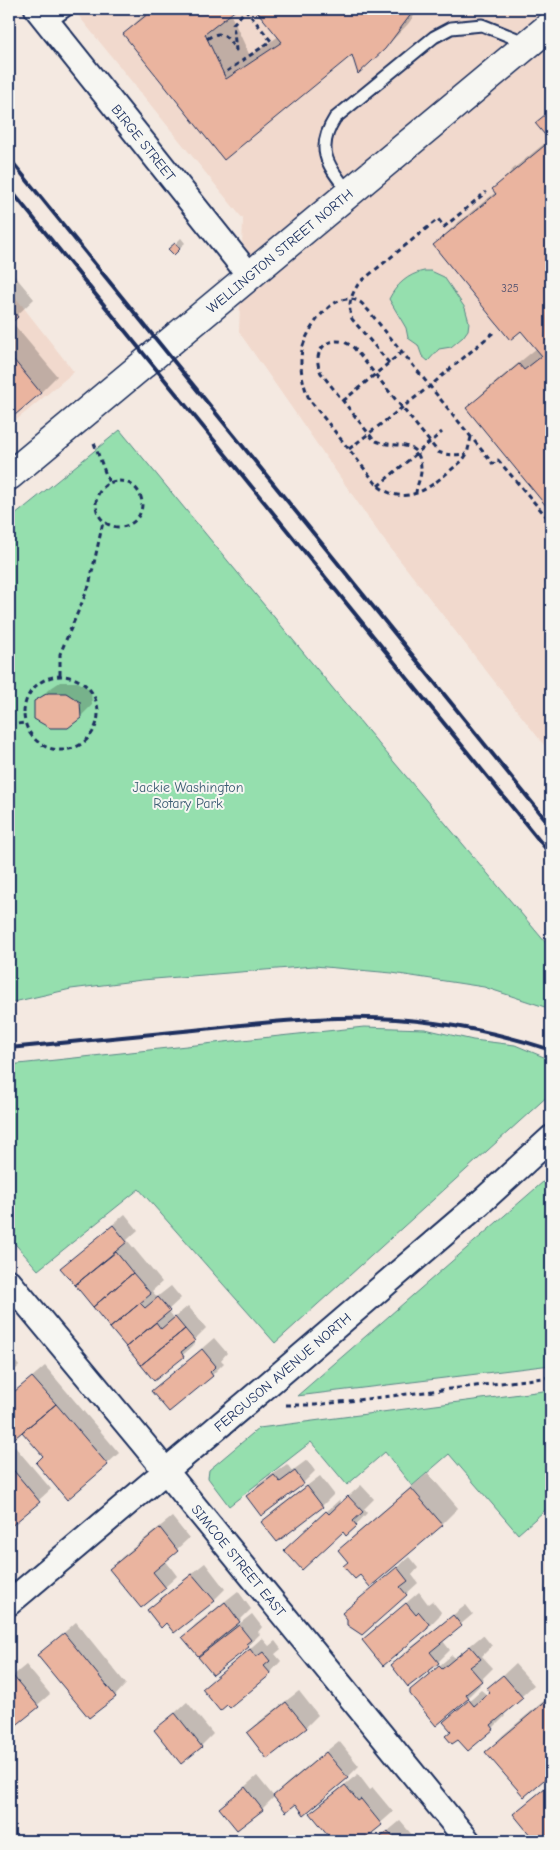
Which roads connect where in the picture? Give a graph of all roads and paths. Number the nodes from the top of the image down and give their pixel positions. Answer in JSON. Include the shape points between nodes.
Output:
{"nodes":[{"id":1,"x":68,"y":9,"type":"edge"},
{"id":2,"x":42,"y":16,"type":"edge"},
{"id":3,"x":551,"y":25,"type":"edge"},
{"id":4,"x":206,"y":39,"type":"dead end"},
{"id":5,"x":529,"y":43,"type":"junction"},
{"id":6,"x":223,"y":74,"type":"dead end"},
{"id":7,"x":486,"y":192,"type":"dead end"},
{"id":8,"x":350,"y":194,"type":"junction"},
{"id":9,"x":250,"y":276,"type":"junction"},
{"id":10,"x":351,"y":299,"type":"junction"},
{"id":11,"x":494,"y":332,"type":"dead end"},
{"id":12,"x":402,"y":352,"type":"junction"},
{"id":13,"x":389,"y":363,"type":"junction"},
{"id":14,"x":375,"y":374,"type":"junction"},
{"id":15,"x":430,"y":386,"type":"junction"},
{"id":16,"x":343,"y":401,"type":"junction"},
{"id":17,"x":402,"y":408,"type":"junction"},
{"id":18,"x":84,"y":413,"type":"junction"},
{"id":19,"x":442,"y":432,"type":"dead end"},
{"id":20,"x":370,"y":434,"type":"junction"},
{"id":21,"x":471,"y":437,"type":"junction"},
{"id":22,"x":430,"y":442,"type":"junction"},
{"id":23,"x":349,"y":450,"type":"junction"},
{"id":24,"x":416,"y":453,"type":"junction"},
{"id":25,"x":467,"y":454,"type":"junction"},
{"id":26,"x":9,"y":476,"type":"edge"},
{"id":27,"x":108,"y":483,"type":"junction"},
{"id":28,"x":378,"y":486,"type":"junction"},
{"id":29,"x":416,"y":495,"type":"junction"},
{"id":30,"x":103,"y":522,"type":"junction"},
{"id":31,"x":551,"y":522,"type":"edge"},
{"id":32,"x":60,"y":675,"type":"junction"},
{"id":33,"x":25,"y":723,"type":"junction"},
{"id":34,"x":9,"y":726,"type":"edge"},
{"id":35,"x":545,"y":1144,"type":"edge"},
{"id":36,"x":9,"y":1282,"type":"edge"},
{"id":37,"x":551,"y":1377,"type":"edge"},
{"id":38,"x":262,"y":1389,"type":"junction"},
{"id":39,"x":166,"y":1472,"type":"junction"},
{"id":40,"x":9,"y":1603,"type":"edge"},
{"id":41,"x":468,"y":1841,"type":"edge"}],
"edges":[{"from":1,"to":2,"type":"lane"},
{"from":2,"to":9,"type":"street","name":"BIRGE STREET"},
{"from":3,"to":5,"type":"main road","name":"WELLINGTON STREET NORTH"},
{"from":4,"to":6,"type":"path","via":[[218,32],[236,50],[232,24],[246,10],[272,41]]},
{"from":5,"to":8,"type":"main road","name":"WELLINGTON STREET NORTH"},
{"from":5,"to":8,"type":"lane","via":[[482,25],[451,28],[434,37],[335,118],[328,128],[324,150],[327,162]]},
{"from":7,"to":10,"type":"path","via":[[444,227],[438,219],[359,284]]},
{"from":8,"to":9,"type":"main road","name":"WELLINGTON STREET NORTH"},
{"from":9,"to":18,"type":"main road","name":"WELLINGTON STREET NORTH"},
{"from":10,"to":12,"type":"path","via":[[368,310]]},
{"from":10,"to":13,"type":"path","via":[[349,310],[352,319]]},
{"from":10,"to":23,"type":"path","via":[[328,307],[317,320],[306,339],[301,360],[309,399]]},
{"from":11,"to":15,"type":"path"},
{"from":12,"to":13,"type":"path"},
{"from":12,"to":15,"type":"path"},
{"from":13,"to":14,"type":"path"},
{"from":14,"to":16,"type":"path"},
{"from":14,"to":16,"type":"path","via":[[348,343],[326,344],[320,350],[317,366]]},
{"from":14,"to":17,"type":"path"},
{"from":15,"to":17,"type":"path"},
{"from":15,"to":21,"type":"path"},
{"from":16,"to":20,"type":"path"},
{"from":17,"to":20,"type":"path"},
{"from":17,"to":22,"type":"path"},
{"from":18,"to":26,"type":"main road","name":"WELLINGTON STREET NORTH"},
{"from":18,"to":27,"type":"path"},
{"from":19,"to":22,"type":"path"},
{"from":20,"to":23,"type":"path"},
{"from":20,"to":24,"type":"path","via":[[379,444],[405,445]]},
{"from":21,"to":25,"type":"path"},
{"from":21,"to":31,"type":"path","via":[[493,464],[498,460]]},
{"from":22,"to":24,"type":"path"},
{"from":22,"to":25,"type":"path","via":[[444,455]]},
{"from":23,"to":28,"type":"path"},
{"from":24,"to":28,"type":"path"},
{"from":24,"to":29,"type":"path","via":[[422,470]]},
{"from":25,"to":29,"type":"path"},
{"from":27,"to":30,"type":"path","via":[[96,498],[96,511]]},
{"from":27,"to":30,"type":"path","via":[[114,480],[127,482],[138,489],[143,500],[142,511],[136,521],[126,527],[115,528]]},
{"from":28,"to":29,"type":"path","via":[[388,494]]},
{"from":30,"to":32,"type":"path","via":[[89,586],[60,654]]},
{"from":32,"to":33,"type":"path","via":[[48,678],[30,690],[23,712]]},
{"from":32,"to":33,"type":"path","via":[[83,682],[91,691],[96,702],[97,719],[91,734],[83,743],[60,750],[37,742]]},
{"from":33,"to":34,"type":"path"},
{"from":35,"to":38,"type":"street","name":"FERGUSON AVENUE NORTH"},
{"from":36,"to":39,"type":"street","name":"SIMCOE STREET EAST"},
{"from":37,"to":38,"type":"path","via":[[315,1405],[285,1405]]},
{"from":38,"to":39,"type":"street","name":"FERGUSON AVENUE NORTH"},
{"from":39,"to":40,"type":"street","name":"FERGUSON AVENUE NORTH"},
{"from":39,"to":41,"type":"street","name":"SIMCOE STREET EAST"}]}
